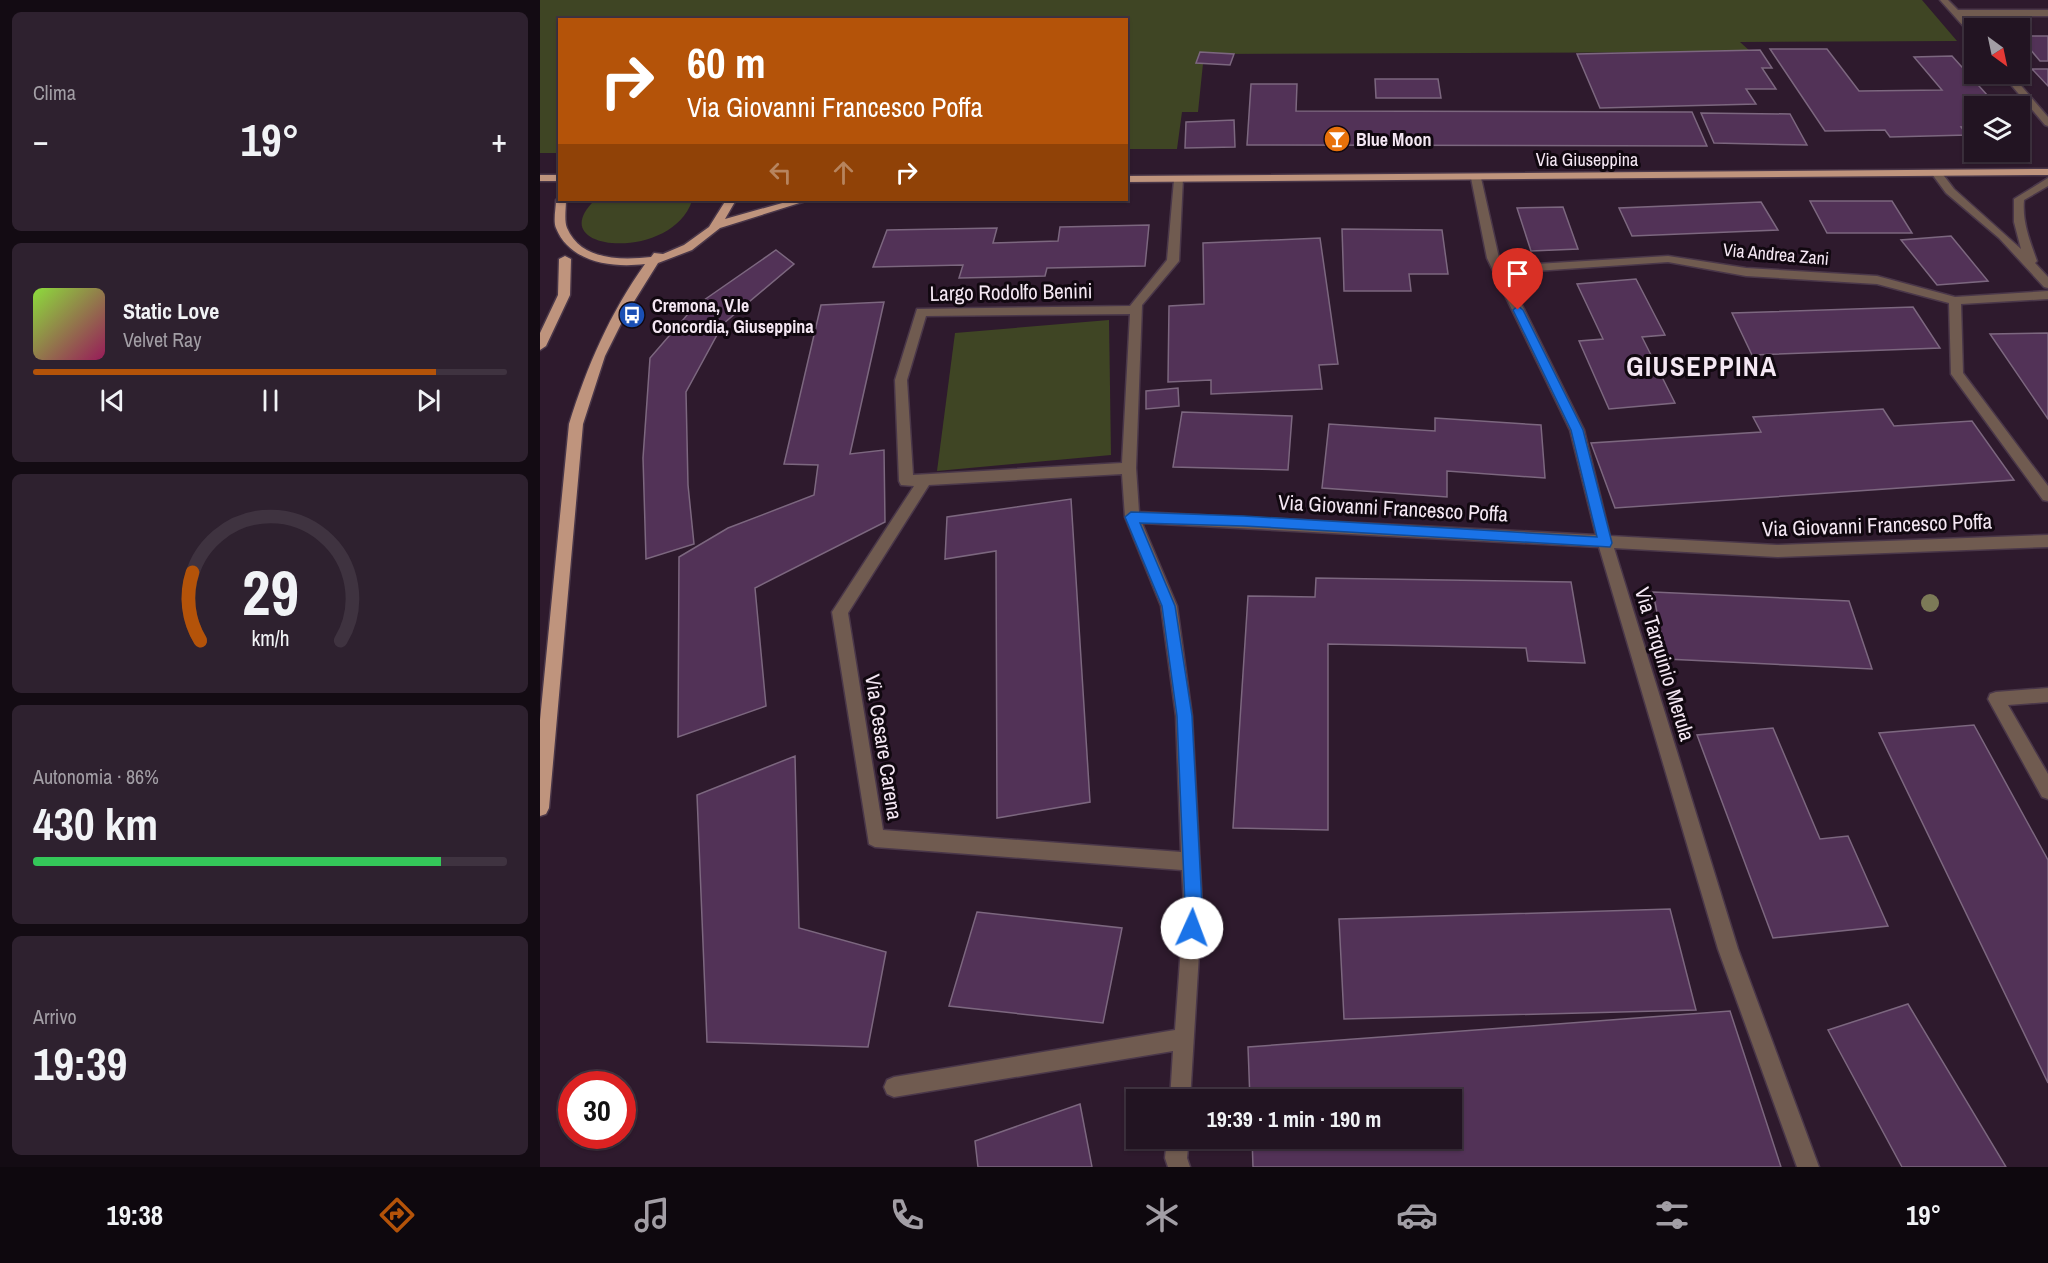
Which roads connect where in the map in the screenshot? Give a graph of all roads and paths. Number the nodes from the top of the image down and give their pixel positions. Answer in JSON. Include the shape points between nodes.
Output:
{"nodes":[{"id":1,"x":1944,"y":0,"type":"edge"},
{"id":2,"x":1955,"y":13,"type":"junction"},
{"id":3,"x":2048,"y":13,"type":"edge"},
{"id":4,"x":1964,"y":23,"type":"edge"},
{"id":5,"x":2015,"y":84,"type":"edge"},
{"id":6,"x":2048,"y":123,"type":"edge"},
{"id":7,"x":2048,"y":172,"type":"edge"},
{"id":8,"x":1937,"y":174,"type":"junction"},
{"id":9,"x":540,"y":178,"type":"edge"},
{"id":10,"x":558,"y":178,"type":"edge"},
{"id":11,"x":1476,"y":178,"type":"junction"},
{"id":12,"x":1128,"y":179,"type":"edge"},
{"id":13,"x":1179,"y":180,"type":"junction"},
{"id":14,"x":2048,"y":181,"type":"edge"},
{"id":15,"x":560,"y":201,"type":"edge"},
{"id":16,"x":731,"y":201,"type":"edge"},
{"id":17,"x":800,"y":201,"type":"edge"},
{"id":18,"x":550,"y":210,"type":"dead end"},
{"id":19,"x":714,"y":226,"type":"junction"},
{"id":20,"x":550,"y":251,"type":"dead end"},
{"id":21,"x":658,"y":255,"type":"junction"},
{"id":22,"x":565,"y":259,"type":"junction"},
{"id":23,"x":2032,"y":264,"type":"junction"},
{"id":24,"x":1498,"y":270,"type":"junction"},
{"id":25,"x":2048,"y":284,"type":"edge"},
{"id":26,"x":2048,"y":295,"type":"edge"},
{"id":27,"x":1955,"y":301,"type":"junction"},
{"id":28,"x":1136,"y":310,"type":"junction"},
{"id":29,"x":552,"y":324,"type":"junction"},
{"id":30,"x":540,"y":333,"type":"edge"},
{"id":31,"x":540,"y":346,"type":"edge"},
{"id":32,"x":1129,"y":468,"type":"junction"},
{"id":33,"x":925,"y":480,"type":"junction"},
{"id":34,"x":2048,"y":496,"type":"edge"},
{"id":35,"x":1131,"y":517,"type":"junction"},
{"id":36,"x":2048,"y":541,"type":"edge"},
{"id":37,"x":1605,"y":543,"type":"junction"},
{"id":38,"x":2048,"y":695,"type":"edge"},
{"id":39,"x":2048,"y":792,"type":"edge"},
{"id":40,"x":540,"y":808,"type":"edge"},
{"id":41,"x":1191,"y":862,"type":"junction"},
{"id":42,"x":1184,"y":1039,"type":"junction"},
{"id":43,"x":894,"y":1088,"type":"dead end"},
{"id":44,"x":1181,"y":1089,"type":"edge"},
{"id":45,"x":1177,"y":1149,"type":"edge"},
{"id":46,"x":1179,"y":1167,"type":"edge"},
{"id":47,"x":1808,"y":1167,"type":"edge"}],
"edges":[{"from":1,"to":2,"type":"street"},
{"from":2,"to":3,"type":"street"},
{"from":2,"to":4,"type":"street"},
{"from":5,"to":6,"type":"street"},
{"from":7,"to":8,"type":"main road","name":"Via Giuseppina"},
{"from":8,"to":11,"type":"main road","name":"Via Giuseppina"},
{"from":8,"to":23,"type":"street","via":[[1950,191]]},
{"from":9,"to":10,"type":"main road"},
{"from":11,"to":13,"type":"main road","name":"Via Giuseppina"},
{"from":11,"to":24,"type":"street","name":"Via Tarquinio Merula"},
{"from":12,"to":13,"type":"main road","name":"Via Giuseppina"},
{"from":13,"to":28,"type":"street","via":[[1173,261],[1136,304]]},
{"from":14,"to":23,"type":"street","via":[[2019,200],[2017,207]]},
{"from":15,"to":18,"type":"main road"},
{"from":16,"to":19,"type":"main road"},
{"from":17,"to":19,"type":"main road"},
{"from":19,"to":21,"type":"main road"},
{"from":20,"to":22,"type":"main road"},
{"from":21,"to":22,"type":"main road","via":[[603,264]]},
{"from":21,"to":40,"type":"main road","via":[[629,294],[606,336],[576,424]]},
{"from":22,"to":29,"type":"main road","via":[[564,295]]},
{"from":23,"to":25,"type":"street"},
{"from":24,"to":27,"type":"street","name":"Via Andrea Zani","via":[[1668,259],[1746,272],[1877,280]]},
{"from":24,"to":37,"type":"street","name":"Via Tarquinio Merula","via":[[1577,430]]},
{"from":26,"to":27,"type":"street","name":"Via Andrea Zani"},
{"from":27,"to":34,"type":"street","via":[[1958,374]]},
{"from":28,"to":32,"type":"street"},
{"from":28,"to":33,"type":"street","name":"Largo Rodolfo Benini","via":[[921,312],[901,380],[906,481]]},
{"from":29,"to":30,"type":"street"},
{"from":29,"to":31,"type":"main road"},
{"from":32,"to":33,"type":"street"},
{"from":32,"to":35,"type":"street"},
{"from":33,"to":41,"type":"street","name":"Via Cesare Carena","via":[[840,612],[875,838]]},
{"from":35,"to":37,"type":"street","name":"Via Giovanni Francesco Poffa"},
{"from":35,"to":41,"type":"street","via":[[1168,606],[1184,716]]},
{"from":36,"to":37,"type":"street","name":"Via Giovanni Francesco Poffa","via":[[1777,551]]},
{"from":37,"to":47,"type":"street","name":"Via Tarquinio Merula","via":[[1728,949]]},
{"from":38,"to":39,"type":"street","via":[[1996,699]]},
{"from":41,"to":42,"type":"street","via":[[1193,905]]},
{"from":42,"to":43,"type":"street"},
{"from":42,"to":44,"type":"street"},
{"from":45,"to":46,"type":"street"}]}
